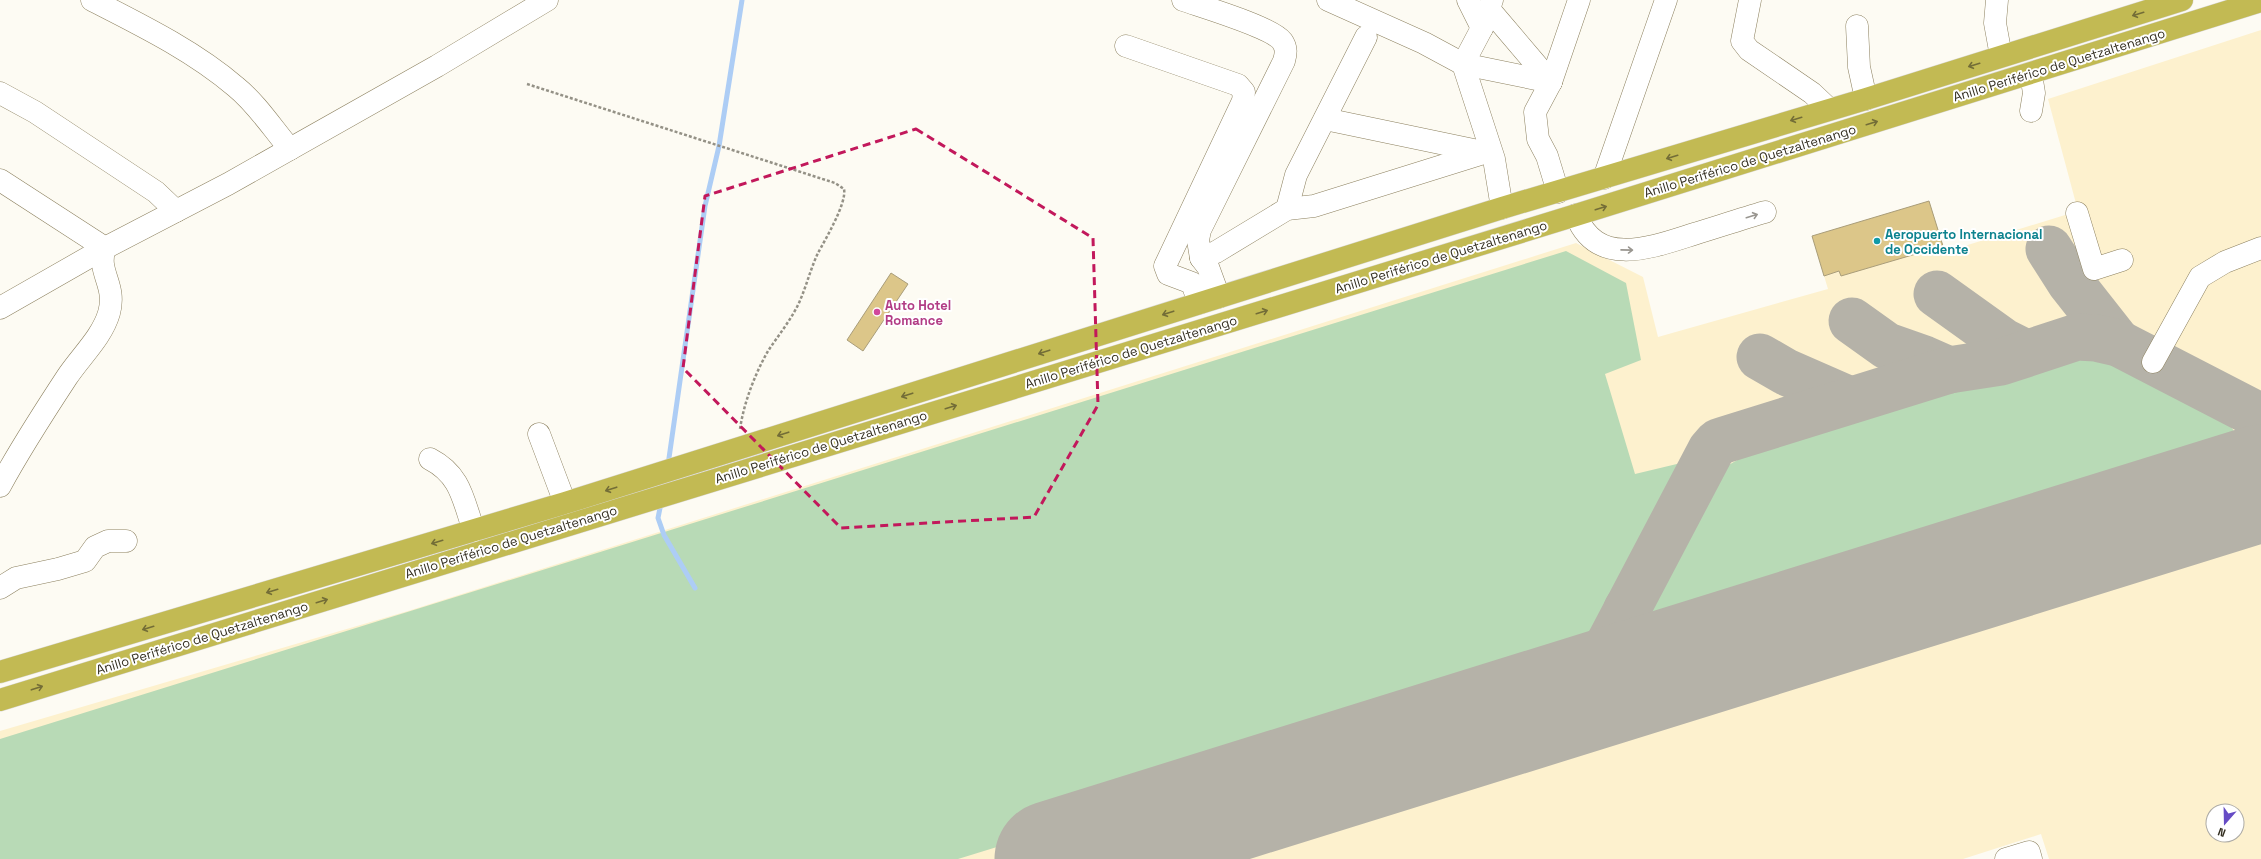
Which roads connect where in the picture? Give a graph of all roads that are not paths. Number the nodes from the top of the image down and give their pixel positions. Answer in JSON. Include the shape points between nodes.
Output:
{"nodes":[{"id":1,"x":92,"y":0,"type":"edge"},
{"id":2,"x":547,"y":0,"type":"edge"},
{"id":3,"x":1182,"y":0,"type":"edge"},
{"id":4,"x":1468,"y":0,"type":"edge"},
{"id":5,"x":1579,"y":0,"type":"edge"},
{"id":6,"x":1666,"y":0,"type":"edge"},
{"id":7,"x":1750,"y":0,"type":"edge"},
{"id":8,"x":1997,"y":0,"type":"edge"},
{"id":9,"x":2228,"y":0,"type":"edge"},
{"id":10,"x":2177,"y":1,"type":"edge"},
{"id":11,"x":2261,"y":1,"type":"edge"},
{"id":12,"x":1339,"y":2,"type":"edge"},
{"id":13,"x":1487,"y":12,"type":"edge"},
{"id":14,"x":1858,"y":26,"type":"dead end"},
{"id":15,"x":2180,"y":27,"type":"junction"},
{"id":16,"x":1366,"y":37,"type":"junction"},
{"id":17,"x":1424,"y":43,"type":"junction"},
{"id":18,"x":1126,"y":46,"type":"dead end"},
{"id":19,"x":2001,"y":56,"type":"junction"},
{"id":20,"x":1463,"y":64,"type":"junction"},
{"id":21,"x":2031,"y":74,"type":"junction"},
{"id":22,"x":1552,"y":82,"type":"junction"},
{"id":23,"x":0,"y":93,"type":"edge"},
{"id":24,"x":1866,"y":98,"type":"junction"},
{"id":25,"x":1829,"y":109,"type":"junction"},
{"id":26,"x":2031,"y":112,"type":"dead end"},
{"id":27,"x":1325,"y":119,"type":"junction"},
{"id":28,"x":290,"y":149,"type":"junction"},
{"id":29,"x":1487,"y":152,"type":"junction"},
{"id":30,"x":1604,"y":178,"type":"junction"},
{"id":31,"x":0,"y":180,"type":"edge"},
{"id":32,"x":1558,"y":192,"type":"junction"},
{"id":33,"x":1502,"y":208,"type":"junction"},
{"id":34,"x":1288,"y":209,"type":"junction"},
{"id":35,"x":176,"y":211,"type":"junction"},
{"id":36,"x":1765,"y":212,"type":"dead end"},
{"id":37,"x":2077,"y":213,"type":"dead end"},
{"id":38,"x":1576,"y":216,"type":"junction"},
{"id":39,"x":105,"y":248,"type":"junction"},
{"id":40,"x":2261,"y":248,"type":"edge"},
{"id":41,"x":1201,"y":258,"type":"junction"},
{"id":42,"x":2122,"y":260,"type":"dead end"},
{"id":43,"x":1209,"y":300,"type":"junction"},
{"id":44,"x":0,"y":308,"type":"edge"},
{"id":45,"x":2153,"y":362,"type":"dead end"},
{"id":46,"x":539,"y":434,"type":"dead end"},
{"id":47,"x":430,"y":459,"type":"dead end"},
{"id":48,"x":0,"y":486,"type":"edge"},
{"id":49,"x":565,"y":503,"type":"junction"},
{"id":50,"x":474,"y":531,"type":"junction"},
{"id":51,"x":126,"y":541,"type":"dead end"},
{"id":52,"x":0,"y":588,"type":"edge"},
{"id":53,"x":0,"y":672,"type":"edge"},
{"id":54,"x":0,"y":700,"type":"edge"},
{"id":55,"x":2006,"y":859,"type":"edge"},
{"id":56,"x":2031,"y":859,"type":"edge"}],
"edges":[{"from":1,"to":28,"type":"street","via":[[215,70],[238,88]]},
{"from":2,"to":28,"type":"street"},
{"from":3,"to":41,"type":"street","via":[[1261,28],[1278,38],[1286,47],[1284,61],[1204,219],[1198,240]]},
{"from":4,"to":13,"type":"street"},
{"from":5,"to":22,"type":"street"},
{"from":6,"to":30,"type":"street"},
{"from":7,"to":25,"type":"street","via":[[1742,41],[1749,50],[1812,93]]},
{"from":8,"to":19,"type":"street","via":[[1995,23]]},
{"from":9,"to":15,"type":"highway","via":[[2198,13]]},
{"from":10,"to":19,"type":"highway","name":"Anillo Periférico de Quetzaltenango","one_way":true},
{"from":11,"to":15,"type":"highway","name":"Anillo Periférico de Quetzaltenango"},
{"from":12,"to":16,"type":"street"},
{"from":12,"to":17,"type":"street"},
{"from":13,"to":20,"type":"street"},
{"from":13,"to":22,"type":"street"},
{"from":14,"to":24,"type":"street","via":[[1859,67]]},
{"from":15,"to":21,"type":"highway","name":"Anillo Periférico de Quetzaltenango"},
{"from":16,"to":17,"type":"street"},
{"from":16,"to":27,"type":"street"},
{"from":17,"to":20,"type":"street"},
{"from":18,"to":43,"type":"street","via":[[1238,85],[1244,92],[1243,101],[1165,266],[1168,274],[1192,283]]},
{"from":19,"to":24,"type":"highway","name":"Anillo Periférico de Quetzaltenango","one_way":true},
{"from":20,"to":22,"type":"street"},
{"from":20,"to":29,"type":"street"},
{"from":21,"to":26,"type":"street","via":[[2034,93]]},
{"from":38,"to":21,"type":"highway","name":"Anillo Periférico de Quetzaltenango","one_way":true},
{"from":22,"to":32,"type":"street","via":[[1536,112],[1538,139],[1547,156]]},
{"from":23,"to":35,"type":"street","via":[[35,112],[156,192]]},
{"from":24,"to":25,"type":"highway","name":"Anillo Periférico de Quetzaltenango"},
{"from":25,"to":30,"type":"highway","name":"Anillo Periférico de Quetzaltenango","one_way":true},
{"from":27,"to":29,"type":"street"},
{"from":27,"to":34,"type":"street","via":[[1296,175]]},
{"from":28,"to":35,"type":"street"},
{"from":29,"to":33,"type":"street","via":[[1494,159]]},
{"from":29,"to":34,"type":"street","via":[[1314,206]]},
{"from":30,"to":32,"type":"highway","name":"Anillo Periférico de Quetzaltenango"},
{"from":31,"to":39,"type":"street"},
{"from":32,"to":33,"type":"highway","name":"Anillo Periférico de Quetzaltenango"},
{"from":33,"to":43,"type":"highway","name":"Anillo Periférico de Quetzaltenango"},
{"from":34,"to":41,"type":"street","via":[[1216,252]]},
{"from":35,"to":39,"type":"street"},
{"from":38,"to":36,"type":"street","one_way":true,"via":[[1589,238],[1604,246],[1627,250],[1652,247]]},
{"from":37,"to":42,"type":"street","via":[[2094,269]]},
{"from":54,"to":38,"type":"highway","name":"Anillo Periférico de Quetzaltenango","one_way":true},
{"from":39,"to":44,"type":"street"},
{"from":39,"to":48,"type":"street","via":[[102,262],[111,293],[104,324],[67,377]]},
{"from":40,"to":45,"type":"street","via":[[2225,262],[2200,278]]},
{"from":41,"to":43,"type":"street","via":[[1208,267]]},
{"from":43,"to":49,"type":"highway","name":"Anillo Periférico de Quetzaltenango","one_way":true},
{"from":46,"to":49,"type":"street"},
{"from":47,"to":50,"type":"street","via":[[444,466],[455,478]]},
{"from":49,"to":50,"type":"highway","name":"Anillo Periférico de Quetzaltenango"},
{"from":50,"to":53,"type":"highway","name":"Anillo Periférico de Quetzaltenango","one_way":true},
{"from":51,"to":52,"type":"street","via":[[108,541],[95,547],[85,561],[16,578]]},
{"from":55,"to":56,"type":"street","via":[[2029,852]]}]}
